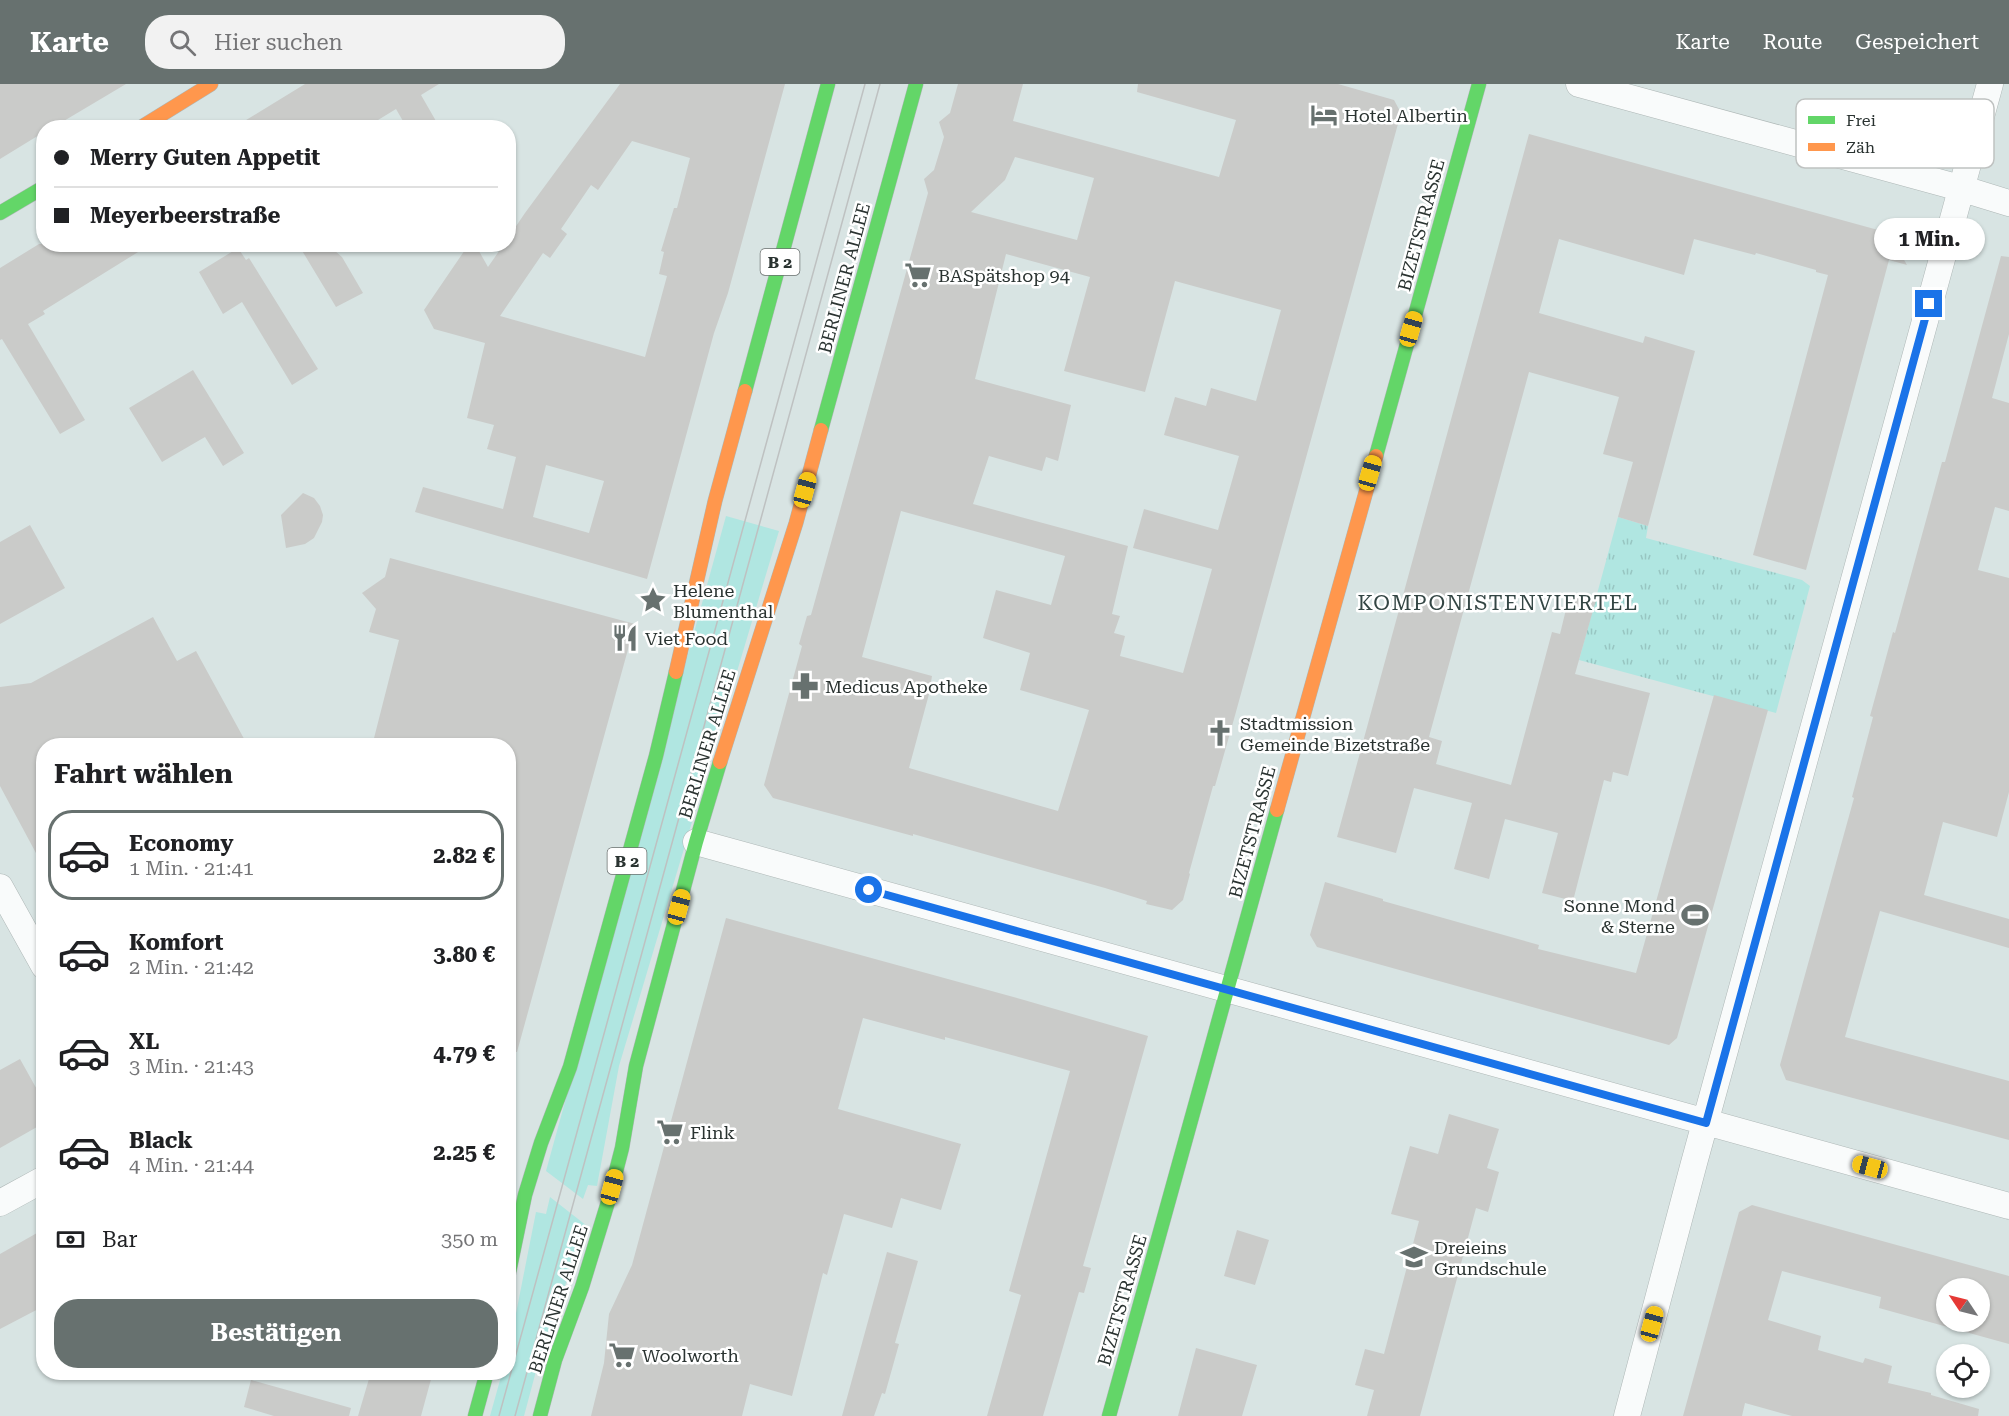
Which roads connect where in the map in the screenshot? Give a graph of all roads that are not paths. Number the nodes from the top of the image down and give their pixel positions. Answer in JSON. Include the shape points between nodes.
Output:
{"nodes":[{"id":1,"x":211,"y":84,"type":"edge"},
{"id":2,"x":828,"y":84,"type":"edge"},
{"id":3,"x":916,"y":84,"type":"edge"},
{"id":4,"x":1479,"y":84,"type":"edge"},
{"id":5,"x":1579,"y":84,"type":"edge"},
{"id":6,"x":1990,"y":84,"type":"edge"},
{"id":7,"x":1986,"y":99,"type":"edge"},
{"id":8,"x":153,"y":120,"type":"edge"},
{"id":9,"x":1796,"y":143,"type":"edge"},
{"id":10,"x":1887,"y":168,"type":"edge"},
{"id":11,"x":1966,"y":168,"type":"edge"},
{"id":12,"x":1960,"y":188,"type":"junction"},
{"id":13,"x":36,"y":192,"type":"edge"},
{"id":14,"x":2009,"y":203,"type":"edge"},
{"id":15,"x":0,"y":213,"type":"edge"},
{"id":16,"x":696,"y":842,"type":"junction"},
{"id":17,"x":0,"y":888,"type":"edge"},
{"id":18,"x":36,"y":952,"type":"edge"},
{"id":19,"x":1227,"y":989,"type":"junction"},
{"id":20,"x":1706,"y":1123,"type":"junction"},
{"id":21,"x":36,"y":1183,"type":"edge"},
{"id":22,"x":0,"y":1203,"type":"edge"},
{"id":23,"x":2009,"y":1206,"type":"edge"},
{"id":24,"x":516,"y":1227,"type":"edge"},
{"id":25,"x":485,"y":1380,"type":"edge"},
{"id":26,"x":475,"y":1416,"type":"edge"},
{"id":27,"x":540,"y":1416,"type":"edge"},
{"id":28,"x":1108,"y":1416,"type":"edge"},
{"id":29,"x":1627,"y":1416,"type":"edge"}],
"edges":[{"from":1,"to":8,"type":"main road"},
{"from":2,"to":24,"type":"main road","number":"B 2","via":[[715,501],[656,756],[570,1067],[541,1143]]},
{"from":3,"to":16,"type":"main road","name":"BERLINER ALLEE","via":[[796,523]]},
{"from":4,"to":19,"type":"main road","name":"BIZETSTRASSE"},
{"from":5,"to":9,"type":"street"},
{"from":6,"to":7,"type":"street"},
{"from":10,"to":12,"type":"street"},
{"from":11,"to":12,"type":"street"},
{"from":12,"to":14,"type":"street"},
{"from":12,"to":20,"type":"street"},
{"from":13,"to":15,"type":"main road"},
{"from":16,"to":19,"type":"street"},
{"from":16,"to":27,"type":"main road","name":"BERLINER ALLEE","via":[[636,1066],[608,1202]]},
{"from":17,"to":18,"type":"street"},
{"from":19,"to":20,"type":"street"},
{"from":19,"to":28,"type":"main road","name":"BIZETSTRASSE"},
{"from":20,"to":23,"type":"street"},
{"from":20,"to":29,"type":"street"},
{"from":21,"to":22,"type":"street"},
{"from":25,"to":26,"type":"main road"}]}
